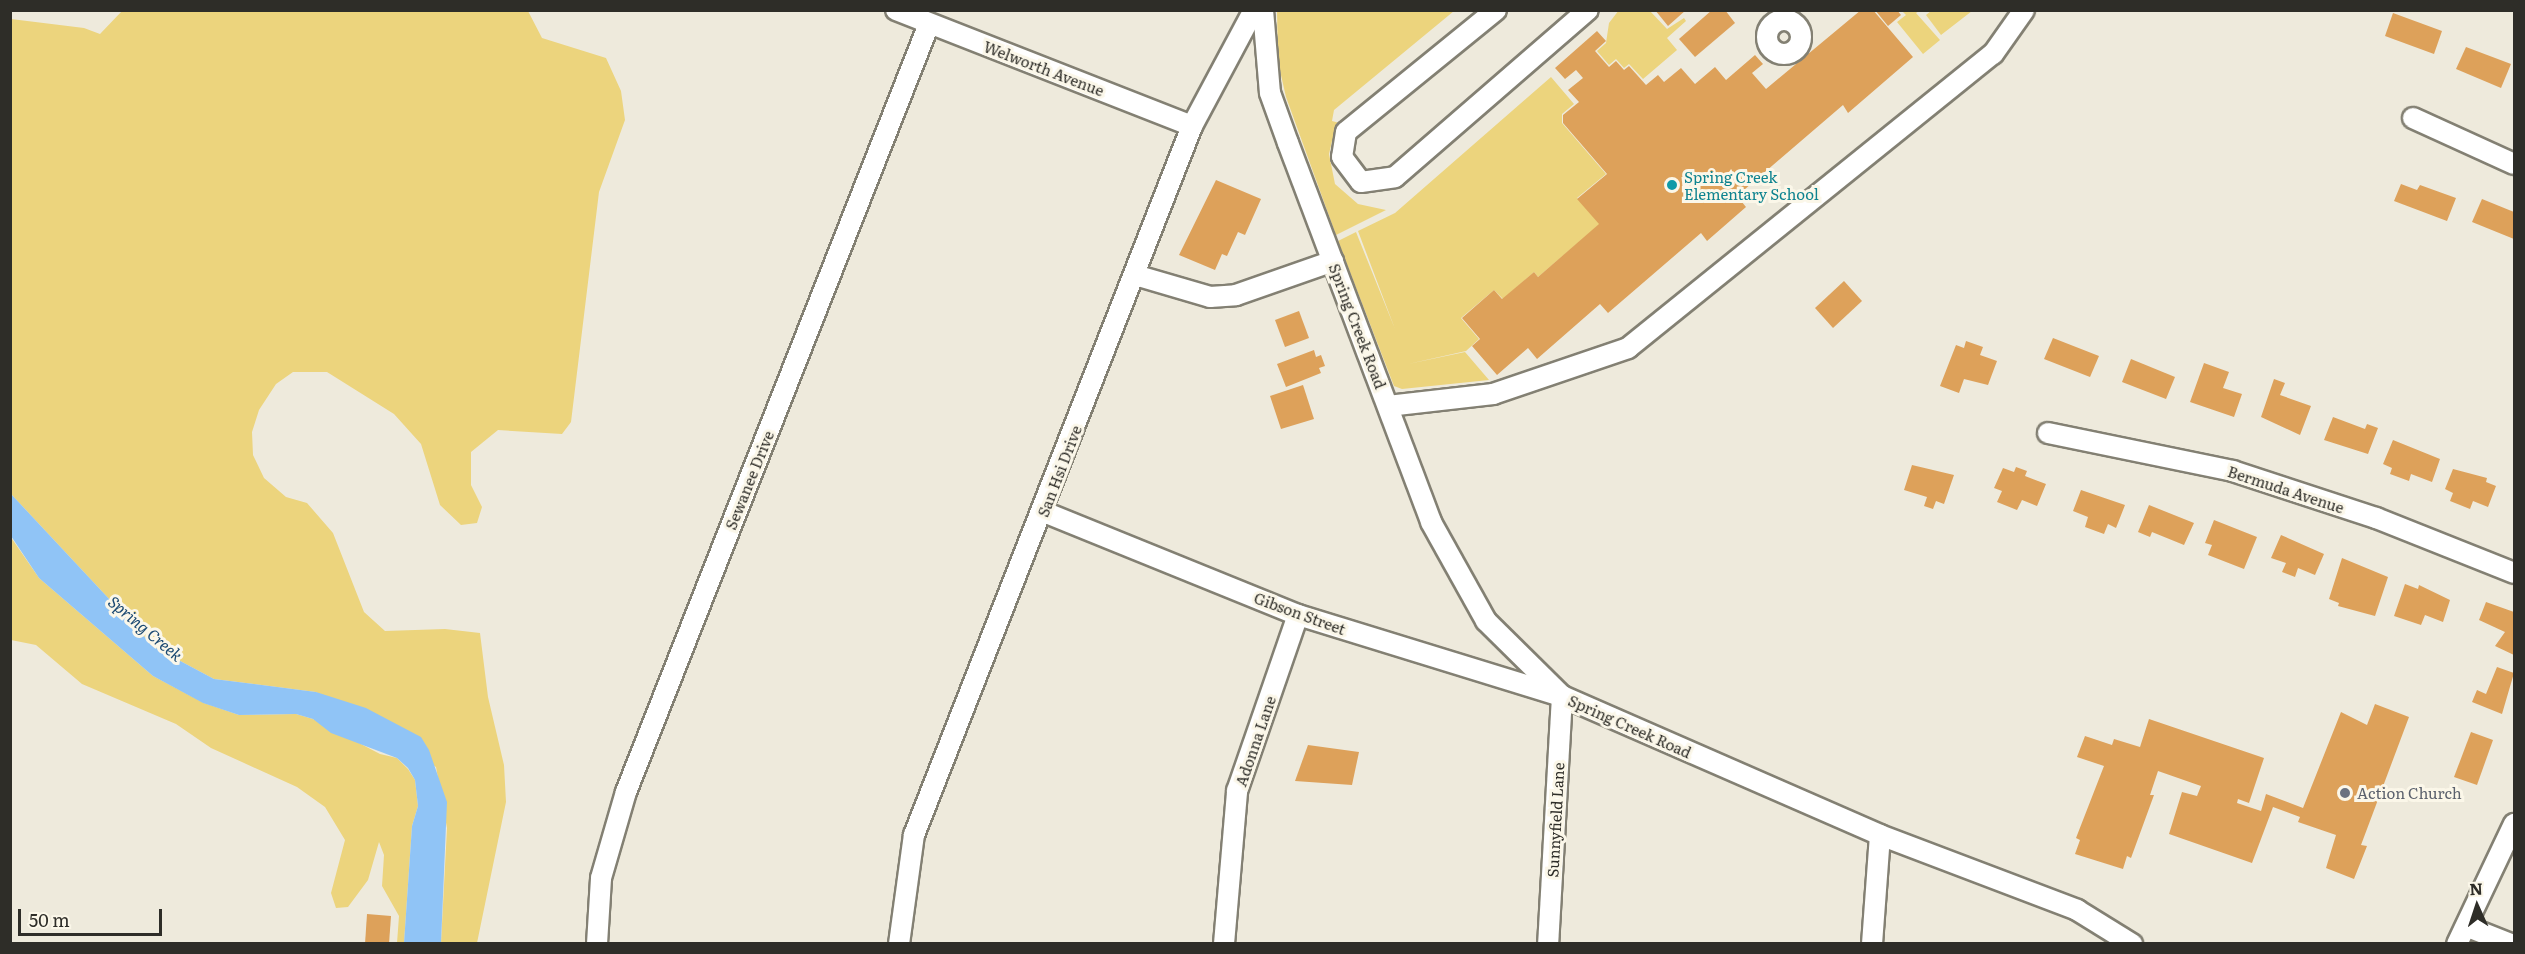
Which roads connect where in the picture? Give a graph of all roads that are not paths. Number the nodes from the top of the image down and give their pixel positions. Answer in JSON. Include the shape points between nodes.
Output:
{"nodes":[{"id":1,"x":896,"y":10,"type":"edge"},
{"id":2,"x":1254,"y":10,"type":"edge"},
{"id":3,"x":1263,"y":10,"type":"edge"},
{"id":4,"x":1496,"y":10,"type":"edge"},
{"id":5,"x":1588,"y":10,"type":"edge"},
{"id":6,"x":2024,"y":10,"type":"edge"},
{"id":7,"x":929,"y":24,"type":"junction"},
{"id":8,"x":2413,"y":118,"type":"dead end"},
{"id":9,"x":1192,"y":126,"type":"junction"},
{"id":10,"x":2514,"y":164,"type":"edge"},
{"id":11,"x":1333,"y":261,"type":"junction"},
{"id":12,"x":1135,"y":274,"type":"junction"},
{"id":13,"x":1388,"y":406,"type":"junction"},
{"id":14,"x":2048,"y":433,"type":"dead end"},
{"id":15,"x":1044,"y":512,"type":"junction"},
{"id":16,"x":2514,"y":573,"type":"edge"},
{"id":17,"x":1298,"y":615,"type":"junction"},
{"id":18,"x":1562,"y":696,"type":"junction"},
{"id":19,"x":2514,"y":824,"type":"edge"},
{"id":20,"x":1880,"y":835,"type":"junction"},
{"id":21,"x":2468,"y":927,"type":"junction"},
{"id":22,"x":597,"y":944,"type":"edge"},
{"id":23,"x":899,"y":944,"type":"edge"},
{"id":24,"x":1224,"y":944,"type":"edge"},
{"id":25,"x":1548,"y":944,"type":"edge"},
{"id":26,"x":1872,"y":944,"type":"edge"},
{"id":27,"x":2132,"y":944,"type":"edge"},
{"id":28,"x":2457,"y":944,"type":"edge"},
{"id":29,"x":2511,"y":944,"type":"edge"}],
"edges":[{"from":1,"to":7,"type":"street","name":"Welworth Avenue"},
{"from":2,"to":9,"type":"street","name":"San Hsi Drive"},
{"from":3,"to":11,"type":"street","name":"Spring Creek Road","via":[[1270,93]]},
{"from":4,"to":5,"type":"street","via":[[1346,132],[1342,157],[1361,182],[1395,177]]},
{"from":6,"to":13,"type":"street","via":[[1993,54],[1628,348],[1493,394]]},
{"from":7,"to":9,"type":"street","name":"Welworth Avenue"},
{"from":7,"to":22,"type":"street","name":"Sewanee Drive","via":[[626,792],[601,878]]},
{"from":8,"to":10,"type":"street"},
{"from":9,"to":12,"type":"street","name":"San Hsi Drive"},
{"from":11,"to":12,"type":"street","via":[[1236,295],[1210,297]]},
{"from":11,"to":13,"type":"street","name":"Spring Creek Road"},
{"from":12,"to":15,"type":"street","name":"San Hsi Drive"},
{"from":13,"to":18,"type":"street","name":"Spring Creek Road","via":[[1431,522],[1459,579],[1486,621]]},
{"from":14,"to":16,"type":"street","name":"Bermuda Avenue","via":[[2233,471],[2376,518]]},
{"from":15,"to":17,"type":"street","name":"Gibson Street"},
{"from":15,"to":23,"type":"street","name":"San Hsi Drive","via":[[914,835]]},
{"from":17,"to":18,"type":"street","name":"Gibson Street"},
{"from":17,"to":24,"type":"street","name":"Adonna Lane","via":[[1238,791]]},
{"from":18,"to":20,"type":"street","name":"Spring Creek Road"},
{"from":18,"to":25,"type":"street","name":"Sunnyfield Lane"},
{"from":19,"to":21,"type":"street"},
{"from":20,"to":26,"type":"street"},
{"from":20,"to":27,"type":"street","name":"Spring Creek Road","via":[[2076,910]]},
{"from":21,"to":28,"type":"street"},
{"from":21,"to":29,"type":"street"}]}
